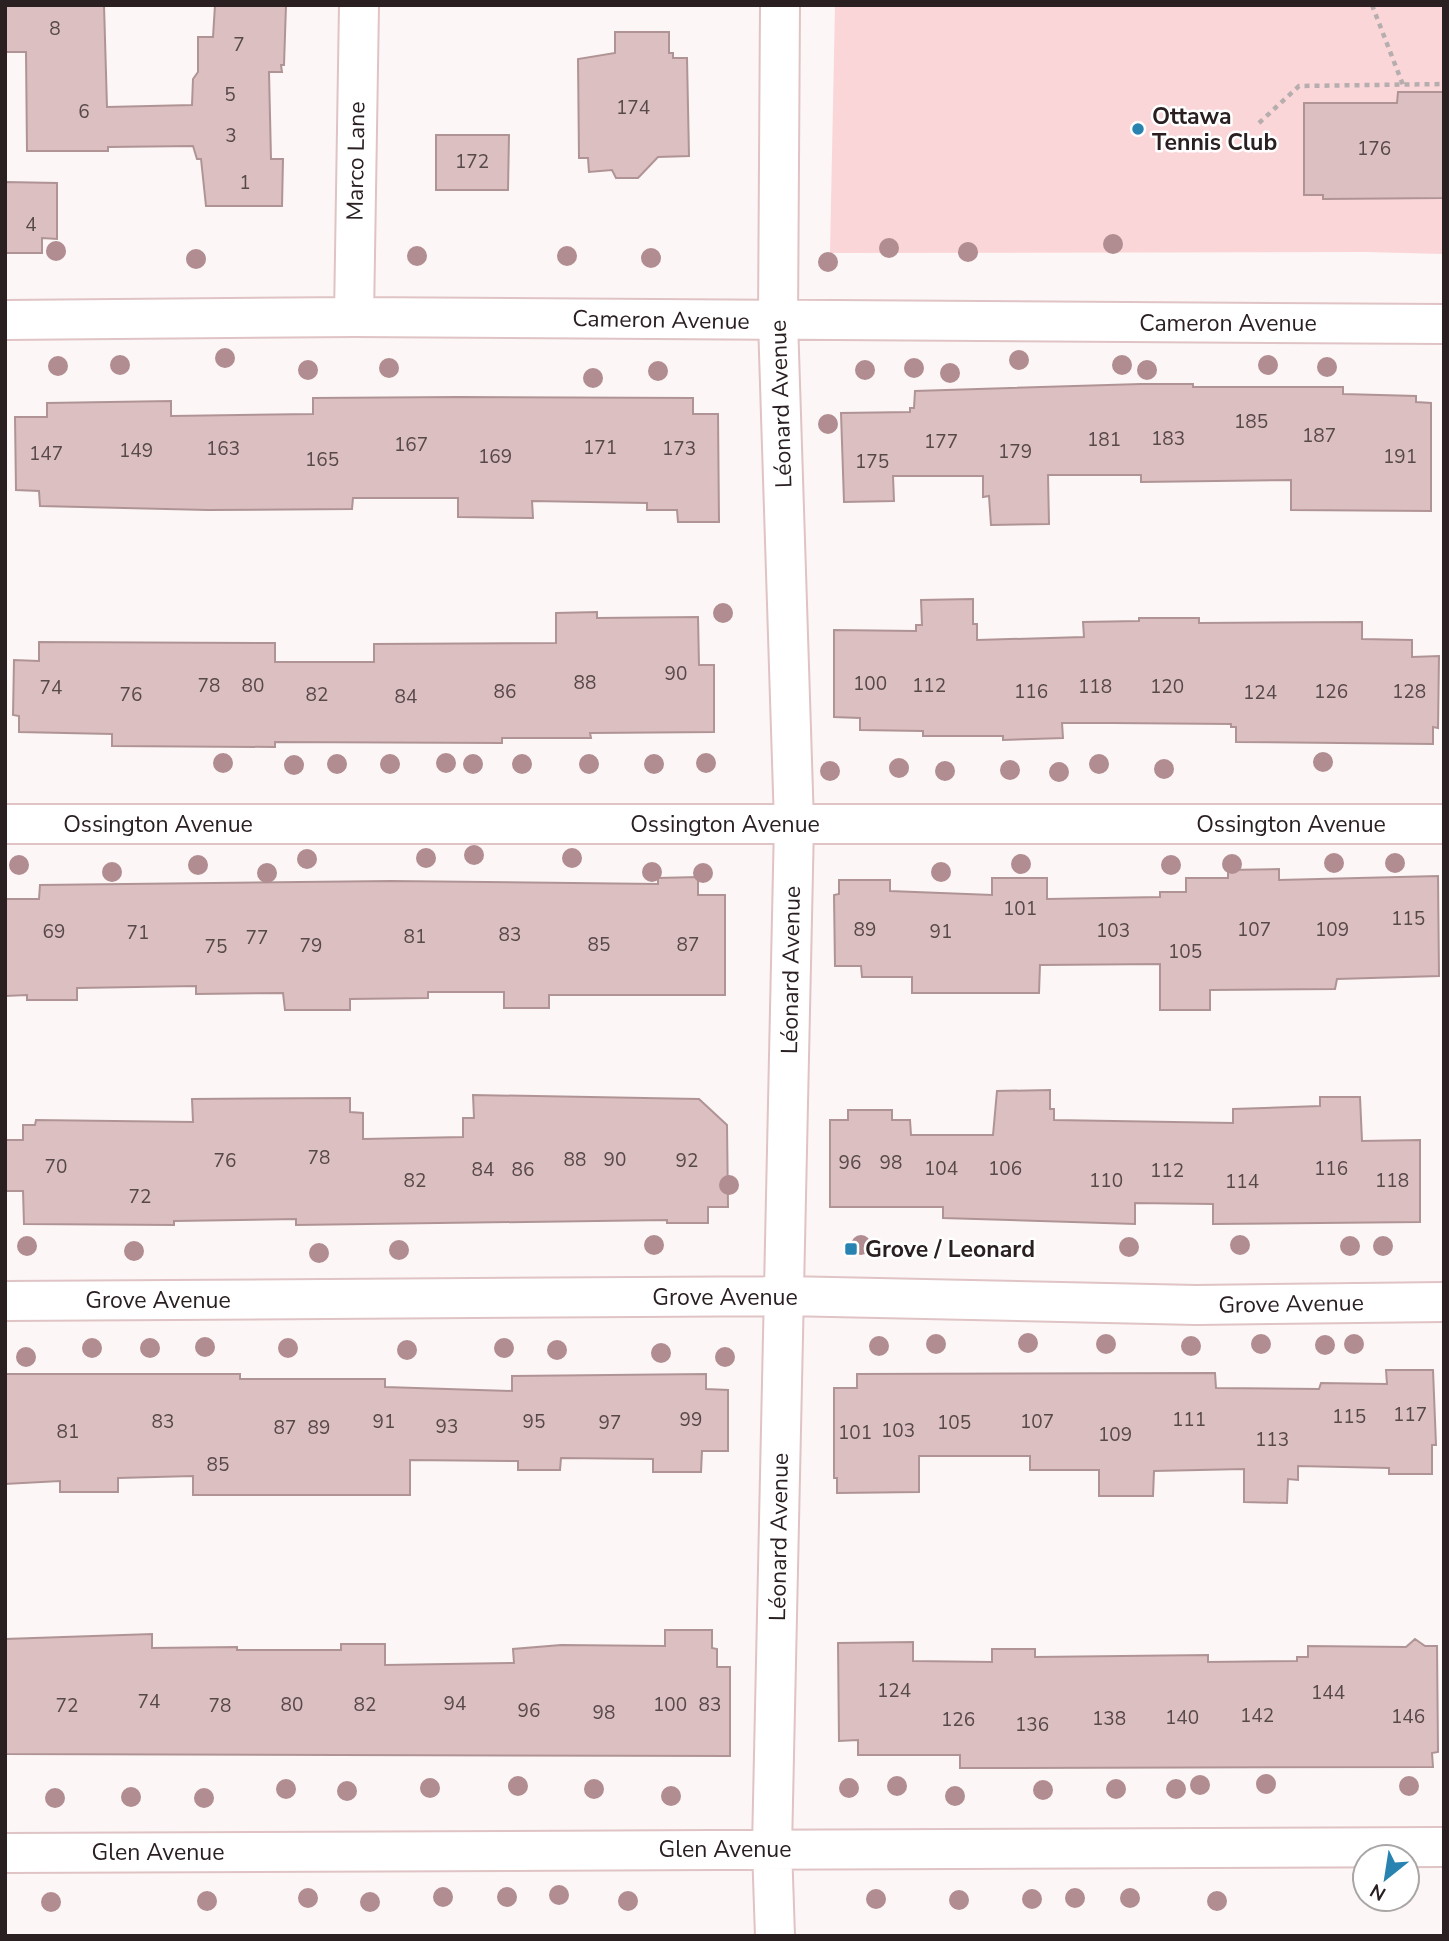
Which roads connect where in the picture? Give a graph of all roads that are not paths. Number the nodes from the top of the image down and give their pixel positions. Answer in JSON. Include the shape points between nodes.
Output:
{"nodes":[{"id":1,"x":359,"y":5,"type":"edge"},
{"id":2,"x":780,"y":5,"type":"edge"},
{"id":3,"x":354,"y":317,"type":"junction"},
{"id":4,"x":5,"y":320,"type":"edge"},
{"id":5,"x":778,"y":321,"type":"junction"},
{"id":6,"x":1444,"y":324,"type":"edge"},
{"id":7,"x":5,"y":824,"type":"edge"},
{"id":8,"x":794,"y":824,"type":"junction"},
{"id":9,"x":1444,"y":824,"type":"edge"},
{"id":10,"x":785,"y":1296,"type":"junction"},
{"id":11,"x":5,"y":1301,"type":"edge"},
{"id":12,"x":1444,"y":1302,"type":"edge"},
{"id":13,"x":1444,"y":1847,"type":"edge"},
{"id":14,"x":772,"y":1848,"type":"junction"},
{"id":15,"x":5,"y":1853,"type":"edge"},
{"id":16,"x":775,"y":1936,"type":"edge"}],
"edges":[{"from":1,"to":3,"type":"street","name":"Marco Lane"},
{"from":2,"to":5,"type":"street","name":"Léonard Avenue"},
{"from":3,"to":4,"type":"street","name":"Cameron Avenue"},
{"from":3,"to":5,"type":"street","name":"Cameron Avenue"},
{"from":5,"to":6,"type":"street","name":"Cameron Avenue"},
{"from":5,"to":8,"type":"street","name":"Léonard Avenue"},
{"from":7,"to":8,"type":"street","name":"Ossington Avenue"},
{"from":8,"to":9,"type":"street","name":"Ossington Avenue"},
{"from":8,"to":10,"type":"street","name":"Léonard Avenue"},
{"from":10,"to":11,"type":"street","name":"Grove Avenue"},
{"from":10,"to":12,"type":"street","name":"Grove Avenue","via":[[1196,1305]]},
{"from":10,"to":14,"type":"street","name":"Léonard Avenue"},
{"from":13,"to":14,"type":"street","name":"Glen Avenue"},
{"from":14,"to":15,"type":"street","name":"Glen Avenue"},
{"from":14,"to":16,"type":"street","name":"Léonard Avenue"}]}
